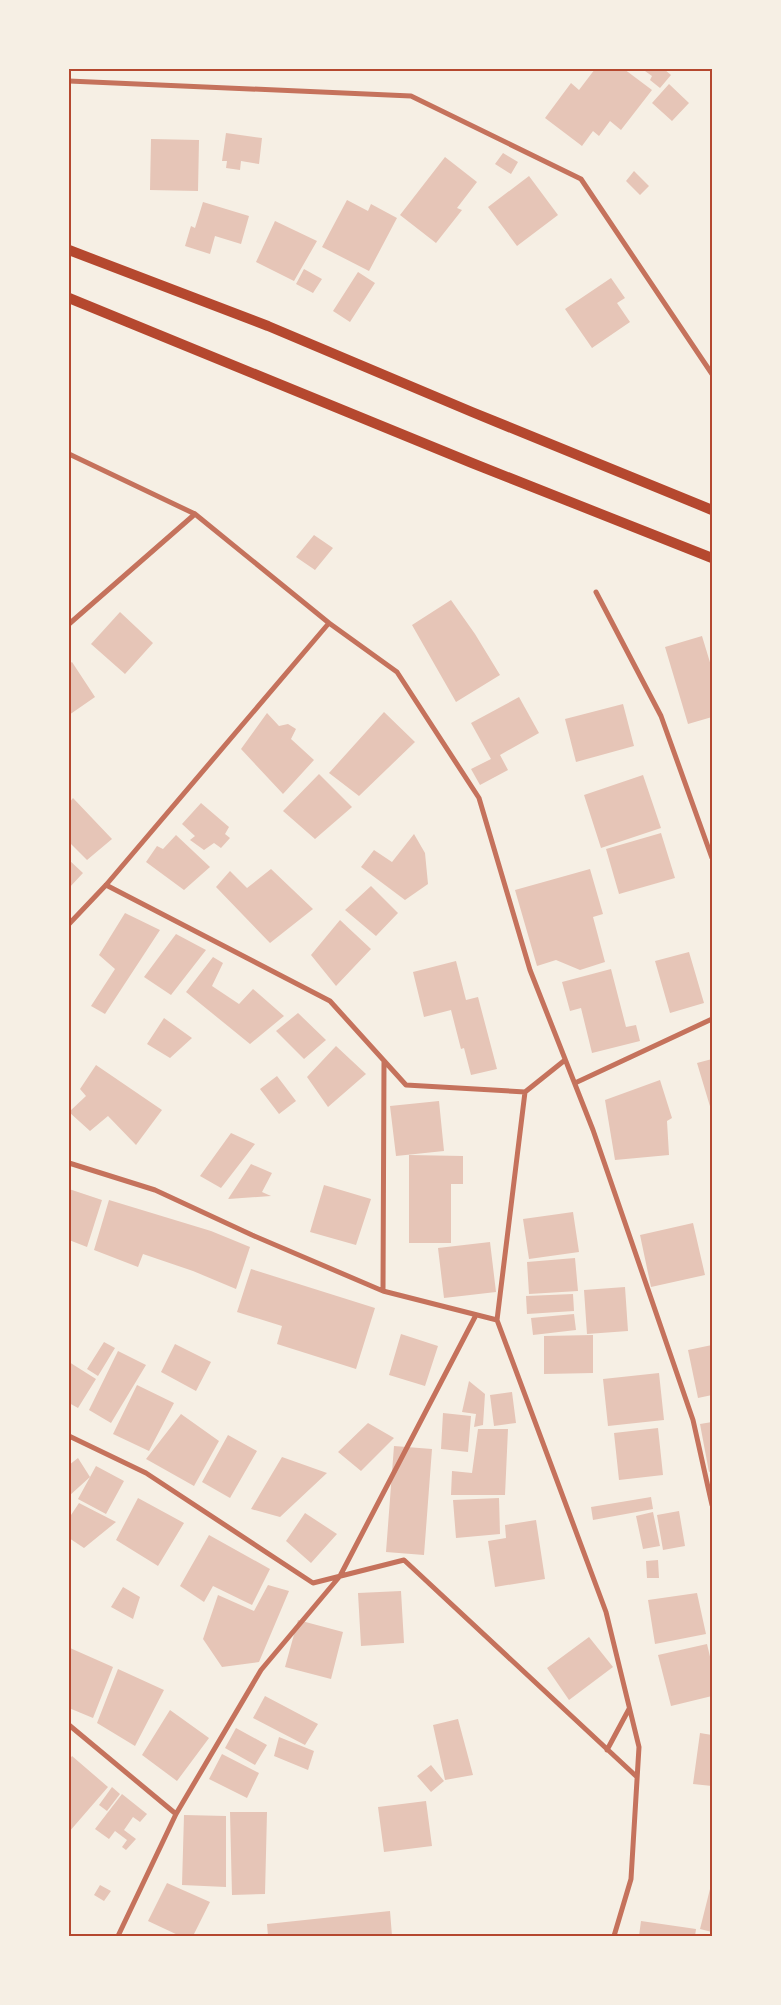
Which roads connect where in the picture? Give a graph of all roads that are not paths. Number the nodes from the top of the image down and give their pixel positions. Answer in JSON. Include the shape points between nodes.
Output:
{"nodes":[{"id":1,"x":69,"y":81,"type":"edge"},
{"id":2,"x":69,"y":250,"type":"edge"},
{"id":3,"x":69,"y":298,"type":"edge"},
{"id":4,"x":712,"y":374,"type":"edge"},
{"id":5,"x":69,"y":454,"type":"edge"},
{"id":6,"x":712,"y":509,"type":"edge"},
{"id":7,"x":195,"y":514,"type":"junction"},
{"id":8,"x":712,"y":558,"type":"edge"},
{"id":9,"x":596,"y":592,"type":"dead end"},
{"id":10,"x":329,"y":623,"type":"junction"},
{"id":11,"x":69,"y":624,"type":"edge"},
{"id":12,"x":712,"y":858,"type":"edge"},
{"id":13,"x":106,"y":885,"type":"junction"},
{"id":14,"x":69,"y":924,"type":"edge"},
{"id":15,"x":712,"y":1018,"type":"edge"},
{"id":16,"x":384,"y":1060,"type":"junction"},
{"id":17,"x":565,"y":1060,"type":"junction"},
{"id":18,"x":575,"y":1083,"type":"junction"},
{"id":19,"x":525,"y":1092,"type":"junction"},
{"id":20,"x":69,"y":1163,"type":"edge"},
{"id":21,"x":383,"y":1291,"type":"junction"},
{"id":22,"x":476,"y":1315,"type":"junction"},
{"id":23,"x":496,"y":1320,"type":"junction"},
{"id":24,"x":69,"y":1436,"type":"edge"},
{"id":25,"x":712,"y":1505,"type":"edge"},
{"id":26,"x":340,"y":1576,"type":"junction"},
{"id":27,"x":629,"y":1709,"type":"junction"},
{"id":28,"x":69,"y":1725,"type":"edge"},
{"id":29,"x":607,"y":1750,"type":"junction"},
{"id":30,"x":637,"y":1777,"type":"junction"},
{"id":31,"x":176,"y":1814,"type":"junction"},
{"id":32,"x":118,"y":1936,"type":"edge"},
{"id":33,"x":614,"y":1936,"type":"edge"}],
"edges":[{"from":1,"to":4,"type":"street","via":[[411,96],[581,179]]},
{"from":2,"to":6,"type":"main road","via":[[268,326]]},
{"from":3,"to":8,"type":"main road"},
{"from":5,"to":7,"type":"street"},
{"from":7,"to":10,"type":"street"},
{"from":7,"to":11,"type":"street"},
{"from":9,"to":12,"type":"street","via":[[661,716]]},
{"from":10,"to":13,"type":"street"},
{"from":10,"to":17,"type":"street","via":[[397,672],[479,798],[530,970]]},
{"from":13,"to":14,"type":"street"},
{"from":13,"to":16,"type":"street","via":[[330,1001]]},
{"from":15,"to":18,"type":"street"},
{"from":16,"to":19,"type":"street","via":[[406,1085]]},
{"from":16,"to":21,"type":"street"},
{"from":17,"to":18,"type":"street"},
{"from":17,"to":19,"type":"street"},
{"from":18,"to":25,"type":"street","via":[[693,1420]]},
{"from":19,"to":23,"type":"street"},
{"from":20,"to":21,"type":"street","via":[[155,1190]]},
{"from":21,"to":22,"type":"street"},
{"from":22,"to":23,"type":"street"},
{"from":22,"to":26,"type":"street"},
{"from":23,"to":27,"type":"street","via":[[606,1612]]},
{"from":24,"to":26,"type":"street","via":[[146,1472],[313,1583]]},
{"from":26,"to":29,"type":"street","via":[[404,1560]]},
{"from":26,"to":31,"type":"street","via":[[261,1670]]},
{"from":27,"to":29,"type":"street"},
{"from":27,"to":30,"type":"street","via":[[639,1747]]},
{"from":28,"to":31,"type":"street"},
{"from":29,"to":30,"type":"street"},
{"from":30,"to":33,"type":"street","via":[[631,1879]]},
{"from":31,"to":32,"type":"street"}]}
